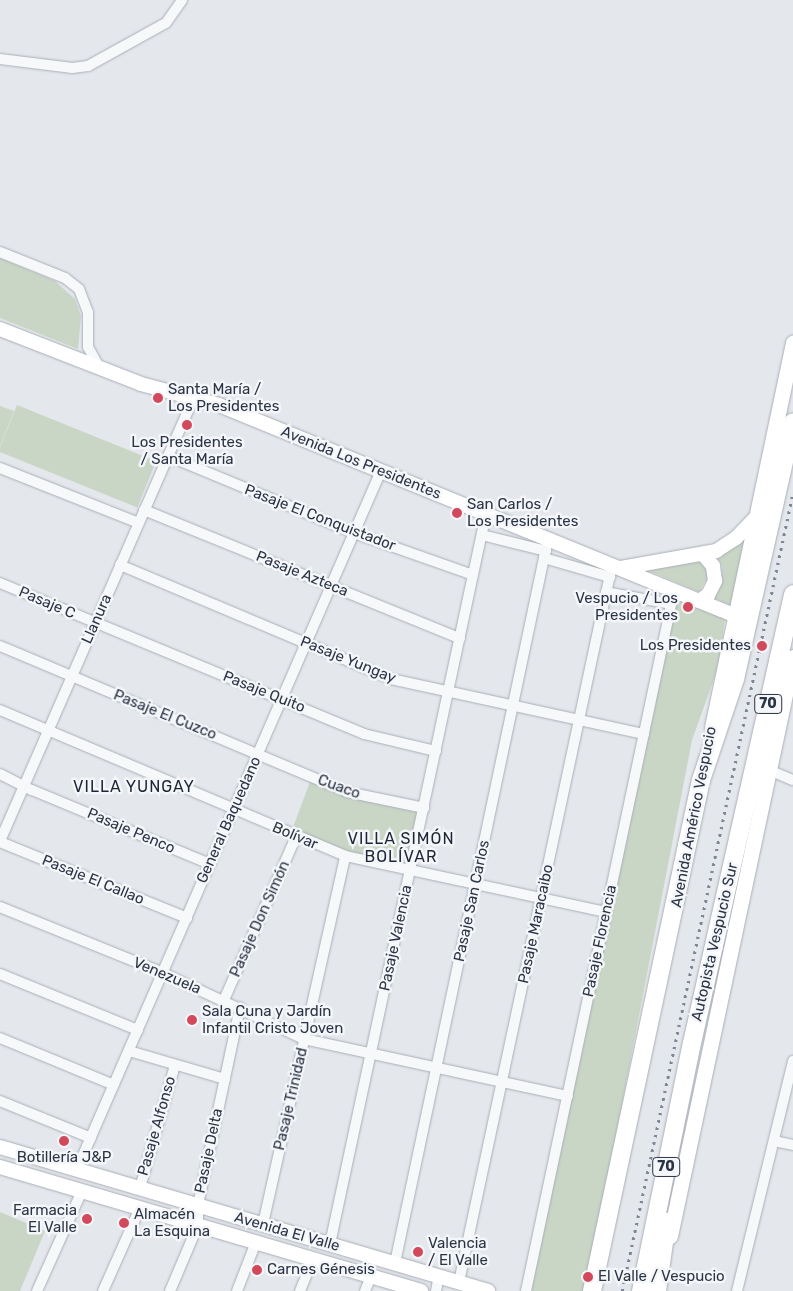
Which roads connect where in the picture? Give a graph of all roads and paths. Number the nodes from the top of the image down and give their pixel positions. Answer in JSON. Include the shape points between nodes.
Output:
{"nodes":[{"id":1,"x":182,"y":0,"type":"edge"},
{"id":2,"x":0,"y":59,"type":"edge"},
{"id":3,"x":0,"y":252,"type":"edge"},
{"id":4,"x":0,"y":329,"type":"edge"},
{"id":5,"x":793,"y":342,"type":"edge"},
{"id":6,"x":100,"y":368,"type":"junction"},
{"id":7,"x":194,"y":396,"type":"junction"},
{"id":8,"x":793,"y":422,"type":"edge"},
{"id":9,"x":168,"y":456,"type":"junction"},
{"id":10,"x":0,"y":467,"type":"edge"},
{"id":11,"x":381,"y":471,"type":"junction"},
{"id":12,"x":144,"y":510,"type":"junction"},
{"id":13,"x":486,"y":514,"type":"junction"},
{"id":14,"x":758,"y":515,"type":"junction"},
{"id":15,"x":139,"y":522,"type":"junction"},
{"id":16,"x":354,"y":533,"type":"junction"},
{"id":17,"x":482,"y":535,"type":"junction"},
{"id":18,"x":546,"y":550,"type":"junction"},
{"id":19,"x":703,"y":554,"type":"junction"},
{"id":20,"x":120,"y":565,"type":"junction"},
{"id":21,"x":614,"y":570,"type":"junction"},
{"id":22,"x":473,"y":575,"type":"junction"},
{"id":23,"x":0,"y":583,"type":"edge"},
{"id":24,"x":331,"y":586,"type":"junction"},
{"id":25,"x":606,"y":592,"type":"junction"},
{"id":26,"x":793,"y":594,"type":"edge"},
{"id":27,"x":673,"y":598,"type":"junction"},
{"id":28,"x":699,"y":601,"type":"junction"},
{"id":29,"x":736,"y":616,"type":"junction"},
{"id":30,"x":95,"y":623,"type":"junction"},
{"id":31,"x":460,"y":638,"type":"junction"},
{"id":32,"x":306,"y":643,"type":"junction"},
{"id":33,"x":0,"y":646,"type":"edge"},
{"id":34,"x":793,"y":658,"type":"edge"},
{"id":35,"x":72,"y":676,"type":"junction"},
{"id":36,"x":448,"y":692,"type":"junction"},
{"id":37,"x":282,"y":700,"type":"junction"},
{"id":38,"x":513,"y":706,"type":"junction"},
{"id":39,"x":0,"y":710,"type":"edge"},
{"id":40,"x":788,"y":710,"type":"edge"},
{"id":41,"x":579,"y":720,"type":"junction"},
{"id":42,"x":48,"y":731,"type":"junction"},
{"id":43,"x":644,"y":734,"type":"junction"},
{"id":44,"x":436,"y":751,"type":"junction"},
{"id":45,"x":258,"y":753,"type":"junction"},
{"id":46,"x":769,"y":770,"type":"junction"},
{"id":47,"x":0,"y":774,"type":"edge"},
{"id":48,"x":700,"y":780,"type":"junction"},
{"id":49,"x":793,"y":780,"type":"edge"},
{"id":50,"x":24,"y":786,"type":"junction"},
{"id":51,"x":424,"y":808,"type":"junction"},
{"id":52,"x":234,"y":810,"type":"junction"},
{"id":53,"x":296,"y":837,"type":"junction"},
{"id":54,"x":0,"y":841,"type":"edge"},
{"id":55,"x":345,"y":856,"type":"junction"},
{"id":56,"x":210,"y":864,"type":"junction"},
{"id":57,"x":410,"y":871,"type":"junction"},
{"id":58,"x":475,"y":885,"type":"junction"},
{"id":59,"x":541,"y":899,"type":"junction"},
{"id":60,"x":0,"y":907,"type":"edge"},
{"id":61,"x":606,"y":912,"type":"junction"},
{"id":62,"x":187,"y":918,"type":"junction"},
{"id":63,"x":163,"y":973,"type":"junction"},
{"id":64,"x":0,"y":974,"type":"edge"},
{"id":65,"x":224,"y":1000,"type":"junction"},
{"id":66,"x":240,"y":1007,"type":"junction"},
{"id":67,"x":138,"y":1030,"type":"junction"},
{"id":68,"x":0,"y":1038,"type":"edge"},
{"id":69,"x":304,"y":1039,"type":"junction"},
{"id":70,"x":692,"y":1043,"type":"junction"},
{"id":71,"x":129,"y":1051,"type":"junction"},
{"id":72,"x":371,"y":1054,"type":"junction"},
{"id":73,"x":793,"y":1061,"type":"edge"},
{"id":74,"x":175,"y":1065,"type":"junction"},
{"id":75,"x":437,"y":1068,"type":"junction"},
{"id":76,"x":225,"y":1079,"type":"junction"},
{"id":77,"x":791,"y":1081,"type":"edge"},
{"id":78,"x":502,"y":1082,"type":"junction"},
{"id":79,"x":114,"y":1085,"type":"junction"},
{"id":80,"x":568,"y":1096,"type":"junction"},
{"id":81,"x":0,"y":1101,"type":"edge"},
{"id":82,"x":91,"y":1138,"type":"junction"},
{"id":83,"x":774,"y":1141,"type":"junction"},
{"id":84,"x":793,"y":1145,"type":"edge"},
{"id":85,"x":0,"y":1147,"type":"edge"},
{"id":86,"x":0,"y":1167,"type":"edge"},
{"id":87,"x":77,"y":1169,"type":"junction"},
{"id":88,"x":140,"y":1188,"type":"junction"},
{"id":89,"x":82,"y":1191,"type":"junction"},
{"id":90,"x":198,"y":1205,"type":"junction"},
{"id":91,"x":140,"y":1208,"type":"junction"},
{"id":92,"x":263,"y":1224,"type":"junction"},
{"id":93,"x":198,"y":1225,"type":"junction"},
{"id":94,"x":256,"y":1242,"type":"junction"},
{"id":95,"x":330,"y":1244,"type":"junction"},
{"id":96,"x":313,"y":1259,"type":"junction"},
{"id":97,"x":395,"y":1263,"type":"junction"},
{"id":98,"x":371,"y":1276,"type":"junction"},
{"id":99,"x":439,"y":1276,"type":"junction"},
{"id":100,"x":459,"y":1282,"type":"junction"},
{"id":101,"x":485,"y":1290,"type":"edge"},
{"id":102,"x":37,"y":1291,"type":"edge"},
{"id":103,"x":103,"y":1291,"type":"edge"},
{"id":104,"x":170,"y":1291,"type":"edge"},
{"id":105,"x":237,"y":1291,"type":"edge"},
{"id":106,"x":300,"y":1291,"type":"edge"},
{"id":107,"x":365,"y":1291,"type":"edge"},
{"id":108,"x":421,"y":1291,"type":"edge"},
{"id":109,"x":436,"y":1291,"type":"edge"},
{"id":110,"x":526,"y":1291,"type":"edge"},
{"id":111,"x":592,"y":1291,"type":"edge"},
{"id":112,"x":641,"y":1291,"type":"edge"},
{"id":113,"x":658,"y":1291,"type":"edge"},
{"id":114,"x":738,"y":1291,"type":"edge"}],
"edges":[{"from":1,"to":2,"type":"street","via":[[166,24],[88,66],[72,68]]},
{"from":3,"to":6,"type":"street","via":[[65,278],[79,288],[88,312],[88,346]]},
{"from":4,"to":6,"type":"street","name":"Avenida Los Presidentes"},
{"from":5,"to":14,"type":"main road","name":"Avenida Américo Vespucio"},
{"from":6,"to":7,"type":"street","name":"Avenida Los Presidentes","via":[[157,390]]},
{"from":7,"to":9,"type":"street","name":"Llanura"},
{"from":7,"to":11,"type":"street","name":"Avenida Los Presidentes"},
{"from":8,"to":48,"type":"highway","number":"70","via":[[735,679]]},
{"from":9,"to":12,"type":"street","name":"Llanura"},
{"from":9,"to":16,"type":"street","name":"Pasaje El Conquistador"},
{"from":10,"to":15,"type":"street"},
{"from":11,"to":13,"type":"street","name":"Avenida Los Presidentes"},
{"from":11,"to":16,"type":"street","name":"General Baquedano"},
{"from":12,"to":15,"type":"street","name":"Llanura"},
{"from":12,"to":24,"type":"street","name":"Pasaje Azteca"},
{"from":13,"to":17,"type":"street","name":"Pasaje Valencia"},
{"from":13,"to":18,"type":"street","name":"Avenida Los Presidentes"},
{"from":14,"to":19,"type":"street","via":[[724,547]]},
{"from":14,"to":29,"type":"main road","name":"Avenida Américo Vespucio"},
{"from":15,"to":20,"type":"street","name":"Llanura"},
{"from":16,"to":22,"type":"street","name":"Pasaje El Conquistador"},
{"from":16,"to":24,"type":"street","name":"General Baquedano"},
{"from":17,"to":18,"type":"street"},
{"from":17,"to":22,"type":"street","name":"Pasaje Valencia"},
{"from":18,"to":21,"type":"street","name":"Avenida Los Presidentes"},
{"from":18,"to":21,"type":"street"},
{"from":18,"to":38,"type":"street","name":"Pasaje San Carlos"},
{"from":19,"to":21,"type":"street"},
{"from":19,"to":28,"type":"street","via":[[713,566],[716,576],[711,591]]},
{"from":20,"to":30,"type":"street","name":"Llanura"},
{"from":20,"to":32,"type":"street","name":"Pasaje Yungay"},
{"from":21,"to":25,"type":"street","name":"Pasaje Maracaibo"},
{"from":21,"to":27,"type":"street","name":"Avenida Los Presidentes"},
{"from":22,"to":31,"type":"street","name":"Pasaje Valencia"},
{"from":23,"to":30,"type":"street","name":"Pasaje C"},
{"from":24,"to":31,"type":"street","name":"Pasaje Azteca"},
{"from":24,"to":32,"type":"street","name":"General Baquedano"},
{"from":25,"to":27,"type":"street"},
{"from":25,"to":41,"type":"street","name":"Pasaje Maracaibo"},
{"from":26,"to":70,"type":"highway","name":"Autopista Vespucio Sur","number":"70"},
{"from":27,"to":28,"type":"street","name":"Avenida Los Presidentes"},
{"from":27,"to":43,"type":"street","name":"Pasaje Florencia"},
{"from":28,"to":29,"type":"street","name":"Avenida Los Presidentes"},
{"from":29,"to":48,"type":"main road","name":"Avenida Américo Vespucio"},
{"from":30,"to":35,"type":"street","name":"Llanura"},
{"from":30,"to":37,"type":"street","name":"Pasaje Quito"},
{"from":31,"to":36,"type":"street","name":"Pasaje Valencia"},
{"from":32,"to":36,"type":"street","name":"Pasaje Yungay","via":[[390,679]]},
{"from":32,"to":37,"type":"street","name":"General Baquedano"},
{"from":33,"to":35,"type":"street","name":"Pasaje El Cuzco"},
{"from":34,"to":40,"type":"main road"},
{"from":35,"to":42,"type":"street","name":"Llanura"},
{"from":35,"to":45,"type":"street","name":"Pasaje El Cuzco"},
{"from":36,"to":38,"type":"street","name":"Pasaje Yungay"},
{"from":36,"to":44,"type":"street","name":"Pasaje Valencia"},
{"from":37,"to":44,"type":"street","name":"Pasaje Quito","via":[[373,737]]},
{"from":37,"to":45,"type":"street","name":"General Baquedano"},
{"from":38,"to":41,"type":"street","name":"Pasaje Yungay"},
{"from":38,"to":58,"type":"street","name":"Pasaje San Carlos"},
{"from":39,"to":42,"type":"street","name":"Bolívar"},
{"from":40,"to":46,"type":"main road"},
{"from":41,"to":43,"type":"street","name":"Pasaje Yungay"},
{"from":41,"to":59,"type":"street","name":"Pasaje Maracaibo"},
{"from":42,"to":50,"type":"street","name":"Llanura"},
{"from":42,"to":52,"type":"street","name":"Bolívar"},
{"from":43,"to":61,"type":"street","name":"Pasaje Florencia"},
{"from":44,"to":51,"type":"street","name":"Pasaje Valencia"},
{"from":45,"to":51,"type":"street","name":"Cuaco","via":[[347,792]]},
{"from":45,"to":52,"type":"street","name":"General Baquedano"},
{"from":46,"to":49,"type":"street"},
{"from":46,"to":113,"type":"main road"},
{"from":47,"to":50,"type":"street","name":"Pasaje Penco"},
{"from":48,"to":111,"type":"highway","name":"Avenida Américo Vespucio","number":"70"},
{"from":50,"to":54,"type":"street","name":"Llanura"},
{"from":50,"to":56,"type":"street","name":"Pasaje Penco"},
{"from":51,"to":57,"type":"street","name":"Pasaje Valencia"},
{"from":52,"to":53,"type":"street","name":"Bolívar"},
{"from":52,"to":56,"type":"street","name":"General Baquedano"},
{"from":53,"to":55,"type":"street","name":"Bolívar"},
{"from":53,"to":65,"type":"street","name":"Pasaje Don Simón"},
{"from":54,"to":62,"type":"street","name":"Pasaje El Callao"},
{"from":55,"to":57,"type":"street","name":"Bolívar"},
{"from":55,"to":69,"type":"street","name":"Pasaje Trinidad"},
{"from":56,"to":62,"type":"street","name":"General Baquedano"},
{"from":57,"to":58,"type":"street","name":"Bolívar"},
{"from":57,"to":72,"type":"street","name":"Pasaje Valencia"},
{"from":58,"to":59,"type":"street","name":"Bolívar"},
{"from":58,"to":75,"type":"street","name":"Pasaje San Carlos"},
{"from":59,"to":61,"type":"street","name":"Bolívar"},
{"from":59,"to":78,"type":"street","name":"Pasaje Maracaibo"},
{"from":60,"to":63,"type":"street","name":"Venezuela"},
{"from":61,"to":80,"type":"street","name":"Pasaje Florencia"},
{"from":62,"to":63,"type":"street","name":"General Baquedano"},
{"from":63,"to":65,"type":"street","name":"Venezuela"},
{"from":63,"to":67,"type":"street","name":"General Baquedano"},
{"from":64,"to":67,"type":"street"},
{"from":65,"to":66,"type":"street","name":"Venezuela"},
{"from":66,"to":69,"type":"street","name":"Venezuela"},
{"from":66,"to":76,"type":"street","name":"Pasaje Delta"},
{"from":67,"to":71,"type":"street","name":"General Baquedano"},
{"from":68,"to":79,"type":"street"},
{"from":69,"to":72,"type":"street","name":"Venezuela"},
{"from":69,"to":92,"type":"street","name":"Pasaje Trinidad"},
{"from":70,"to":112,"type":"highway","name":"Autopista Vespucio Sur","number":"70"},
{"from":70,"to":113,"type":"highway","via":[[686,1114]]},
{"from":71,"to":74,"type":"street"},
{"from":71,"to":79,"type":"street","name":"General Baquedano"},
{"from":72,"to":75,"type":"street","name":"Venezuela"},
{"from":72,"to":95,"type":"street","name":"Pasaje Valencia"},
{"from":73,"to":77,"type":"street"},
{"from":74,"to":76,"type":"street"},
{"from":74,"to":88,"type":"street","name":"Pasaje Alfonso"},
{"from":75,"to":78,"type":"street","name":"Venezuela"},
{"from":75,"to":97,"type":"street","name":"Pasaje San Carlos"},
{"from":76,"to":90,"type":"street","name":"Pasaje Delta"},
{"from":77,"to":83,"type":"street"},
{"from":78,"to":80,"type":"street","name":"Venezuela"},
{"from":78,"to":100,"type":"street","name":"Pasaje Maracaibo"},
{"from":79,"to":82,"type":"street","name":"General Baquedano"},
{"from":80,"to":110,"type":"street","name":"Pasaje Florencia"},
{"from":81,"to":82,"type":"street"},
{"from":82,"to":87,"type":"street","name":"General Baquedano"},
{"from":83,"to":84,"type":"street"},
{"from":83,"to":114,"type":"street"},
{"from":85,"to":87,"type":"street","name":"Avenida El Valle"},
{"from":86,"to":89,"type":"street","name":"Avenida El Valle"},
{"from":87,"to":88,"type":"street","name":"Avenida El Valle"},
{"from":88,"to":90,"type":"street","name":"Avenida El Valle"},
{"from":89,"to":91,"type":"street","name":"Avenida El Valle"},
{"from":89,"to":102,"type":"street"},
{"from":90,"to":92,"type":"street","name":"Avenida El Valle"},
{"from":90,"to":93,"type":"street","name":"Pasaje Delta"},
{"from":91,"to":93,"type":"street","name":"Avenida El Valle"},
{"from":91,"to":103,"type":"street"},
{"from":92,"to":95,"type":"street","name":"Avenida El Valle"},
{"from":93,"to":94,"type":"street","name":"Avenida El Valle"},
{"from":93,"to":104,"type":"street","name":"Pasaje Delta"},
{"from":94,"to":96,"type":"street","name":"Avenida El Valle"},
{"from":94,"to":105,"type":"street"},
{"from":95,"to":97,"type":"street","name":"Avenida El Valle"},
{"from":96,"to":98,"type":"street","name":"Avenida El Valle"},
{"from":96,"to":106,"type":"street"},
{"from":97,"to":99,"type":"street","name":"Avenida El Valle"},
{"from":98,"to":107,"type":"street"},
{"from":98,"to":108,"type":"street","name":"Avenida El Valle"},
{"from":99,"to":100,"type":"street","name":"Avenida El Valle"},
{"from":99,"to":109,"type":"street"},
{"from":100,"to":101,"type":"street","name":"Avenida El Valle"}]}
